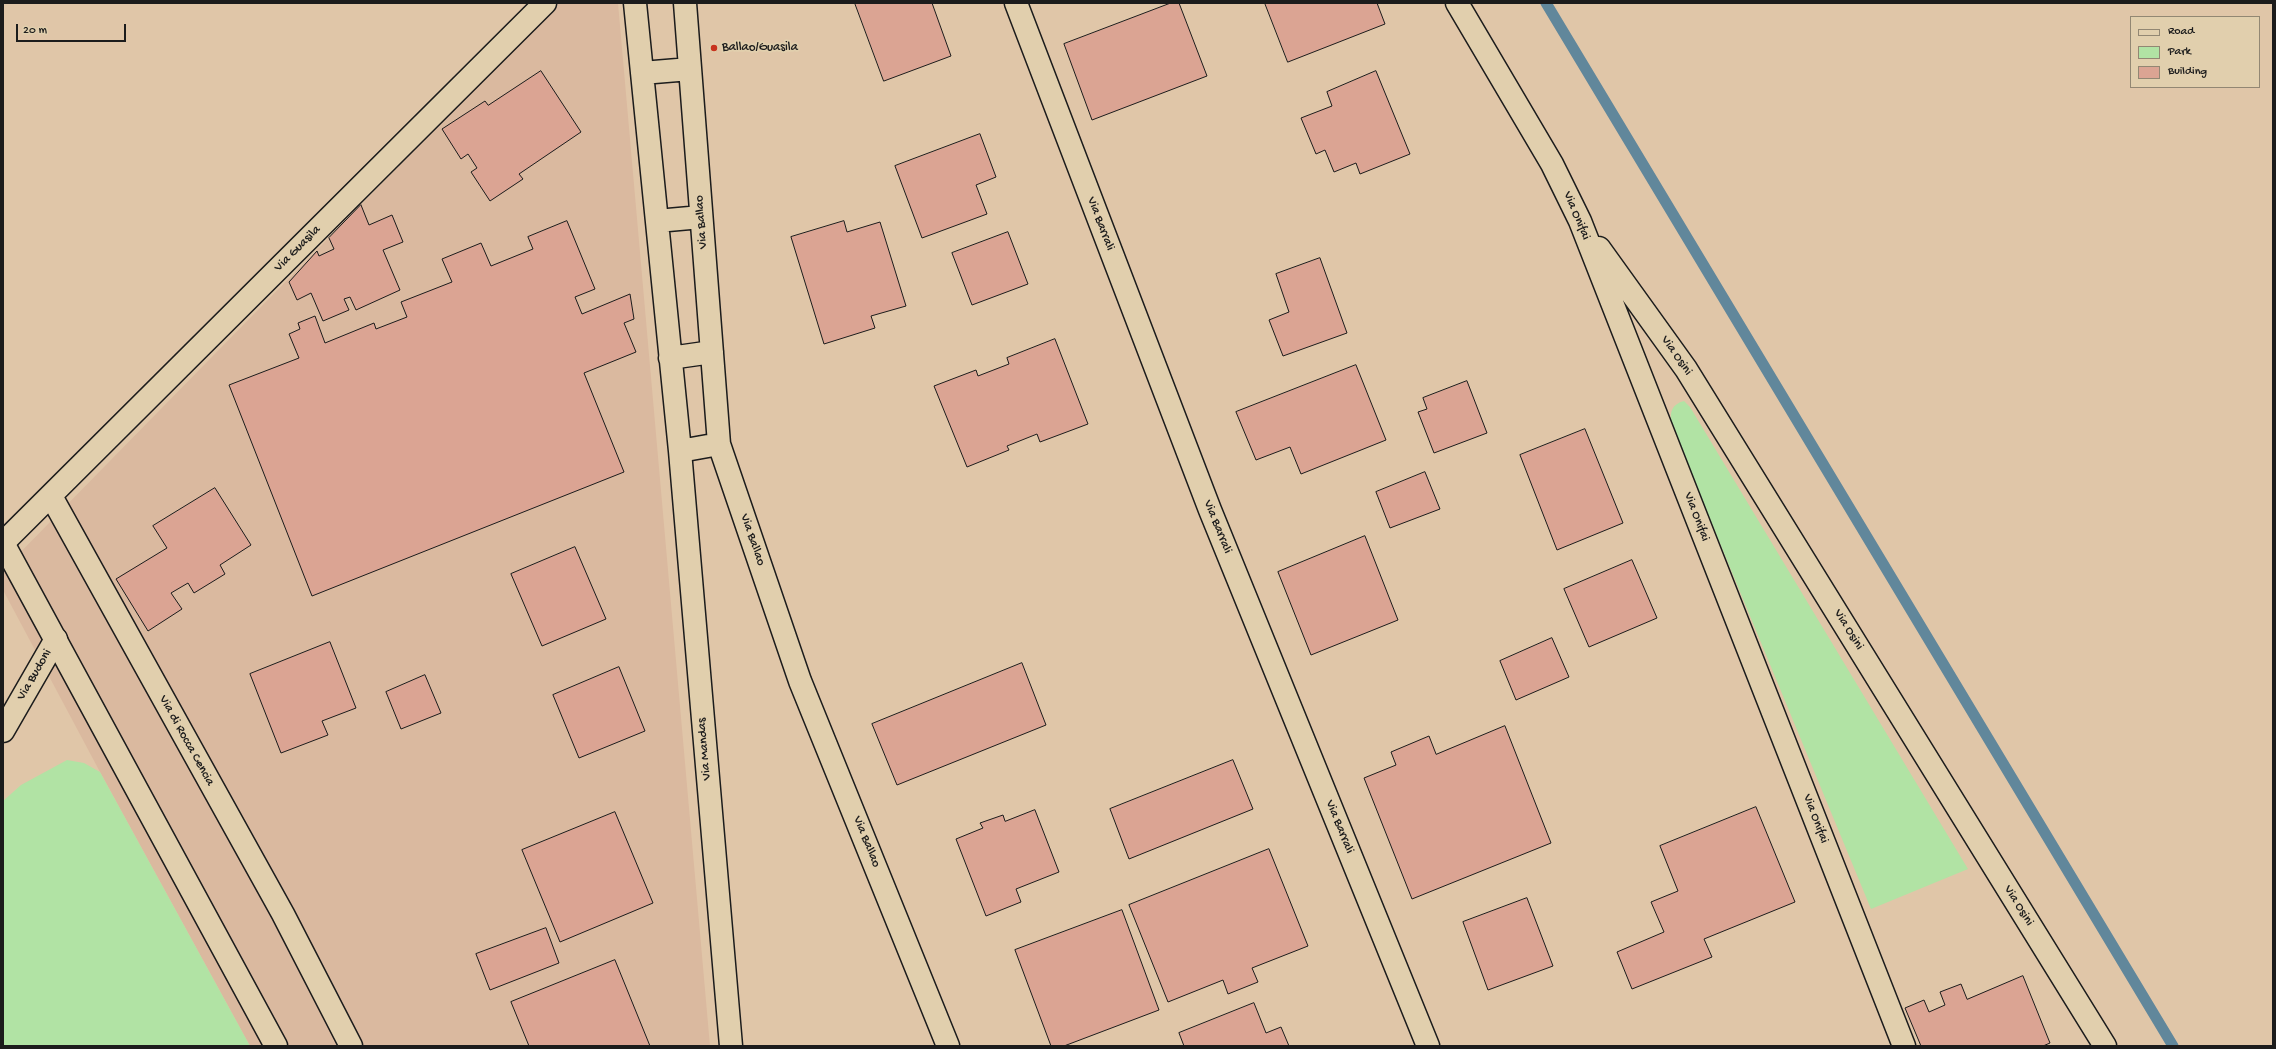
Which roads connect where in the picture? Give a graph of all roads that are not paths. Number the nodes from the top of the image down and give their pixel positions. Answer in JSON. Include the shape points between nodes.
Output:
{"nodes":[{"id":1,"x":545,"y":3,"type":"edge"},
{"id":2,"x":635,"y":3,"type":"edge"},
{"id":3,"x":685,"y":3,"type":"edge"},
{"id":4,"x":1016,"y":3,"type":"edge"},
{"id":5,"x":1457,"y":3,"type":"edge"},
{"id":6,"x":690,"y":69,"type":"junction"},
{"id":7,"x":642,"y":73,"type":"junction"},
{"id":8,"x":701,"y":217,"type":"junction"},
{"id":9,"x":656,"y":221,"type":"junction"},
{"id":10,"x":1580,"y":221,"type":"junction"},
{"id":11,"x":712,"y":352,"type":"junction"},
{"id":12,"x":670,"y":358,"type":"junction"},
{"id":13,"x":719,"y":444,"type":"junction"},
{"id":14,"x":680,"y":451,"type":"junction"},
{"id":15,"x":51,"y":496,"type":"junction"},
{"id":16,"x":3,"y":543,"type":"edge"},
{"id":17,"x":56,"y":639,"type":"junction"},
{"id":18,"x":3,"y":731,"type":"edge"},
{"id":19,"x":276,"y":1046,"type":"edge"},
{"id":20,"x":351,"y":1046,"type":"edge"},
{"id":21,"x":731,"y":1046,"type":"edge"},
{"id":22,"x":948,"y":1046,"type":"edge"},
{"id":23,"x":1428,"y":1046,"type":"edge"},
{"id":24,"x":1904,"y":1046,"type":"edge"},
{"id":25,"x":2105,"y":1046,"type":"edge"}],
"edges":[{"from":1,"to":15,"type":"street","name":"Via Guasila"},
{"from":2,"to":7,"type":"street","name":"Via Mandas"},
{"from":3,"to":6,"type":"street","name":"Via Ballao"},
{"from":4,"to":23,"type":"street","name":"Via Barrali","via":[[1210,510]]},
{"from":5,"to":10,"type":"street","name":"Via Onifai","via":[[1527,119]]},
{"from":6,"to":7,"type":"street"},
{"from":6,"to":8,"type":"street","name":"Via Ballao"},
{"from":7,"to":9,"type":"street","name":"Via Mandas"},
{"from":8,"to":9,"type":"street"},
{"from":8,"to":11,"type":"street","name":"Via Ballao"},
{"from":9,"to":12,"type":"street","name":"Via Mandas"},
{"from":10,"to":24,"type":"street","name":"Via Onifai"},
{"from":10,"to":25,"type":"street","name":"Via Osini","via":[[1686,369]]},
{"from":11,"to":12,"type":"street"},
{"from":11,"to":13,"type":"street","name":"Via Ballao"},
{"from":12,"to":14,"type":"street","name":"Via Mandas"},
{"from":13,"to":14,"type":"street"},
{"from":13,"to":22,"type":"street","name":"Via Ballao","via":[[800,681]]},
{"from":14,"to":21,"type":"street","name":"Via Mandas"},
{"from":15,"to":16,"type":"street"},
{"from":15,"to":20,"type":"street","name":"Via di Rocca Cencia","via":[[283,914]]},
{"from":16,"to":17,"type":"street"},
{"from":17,"to":18,"type":"street","name":"Via Budoni"},
{"from":17,"to":19,"type":"street"}]}
